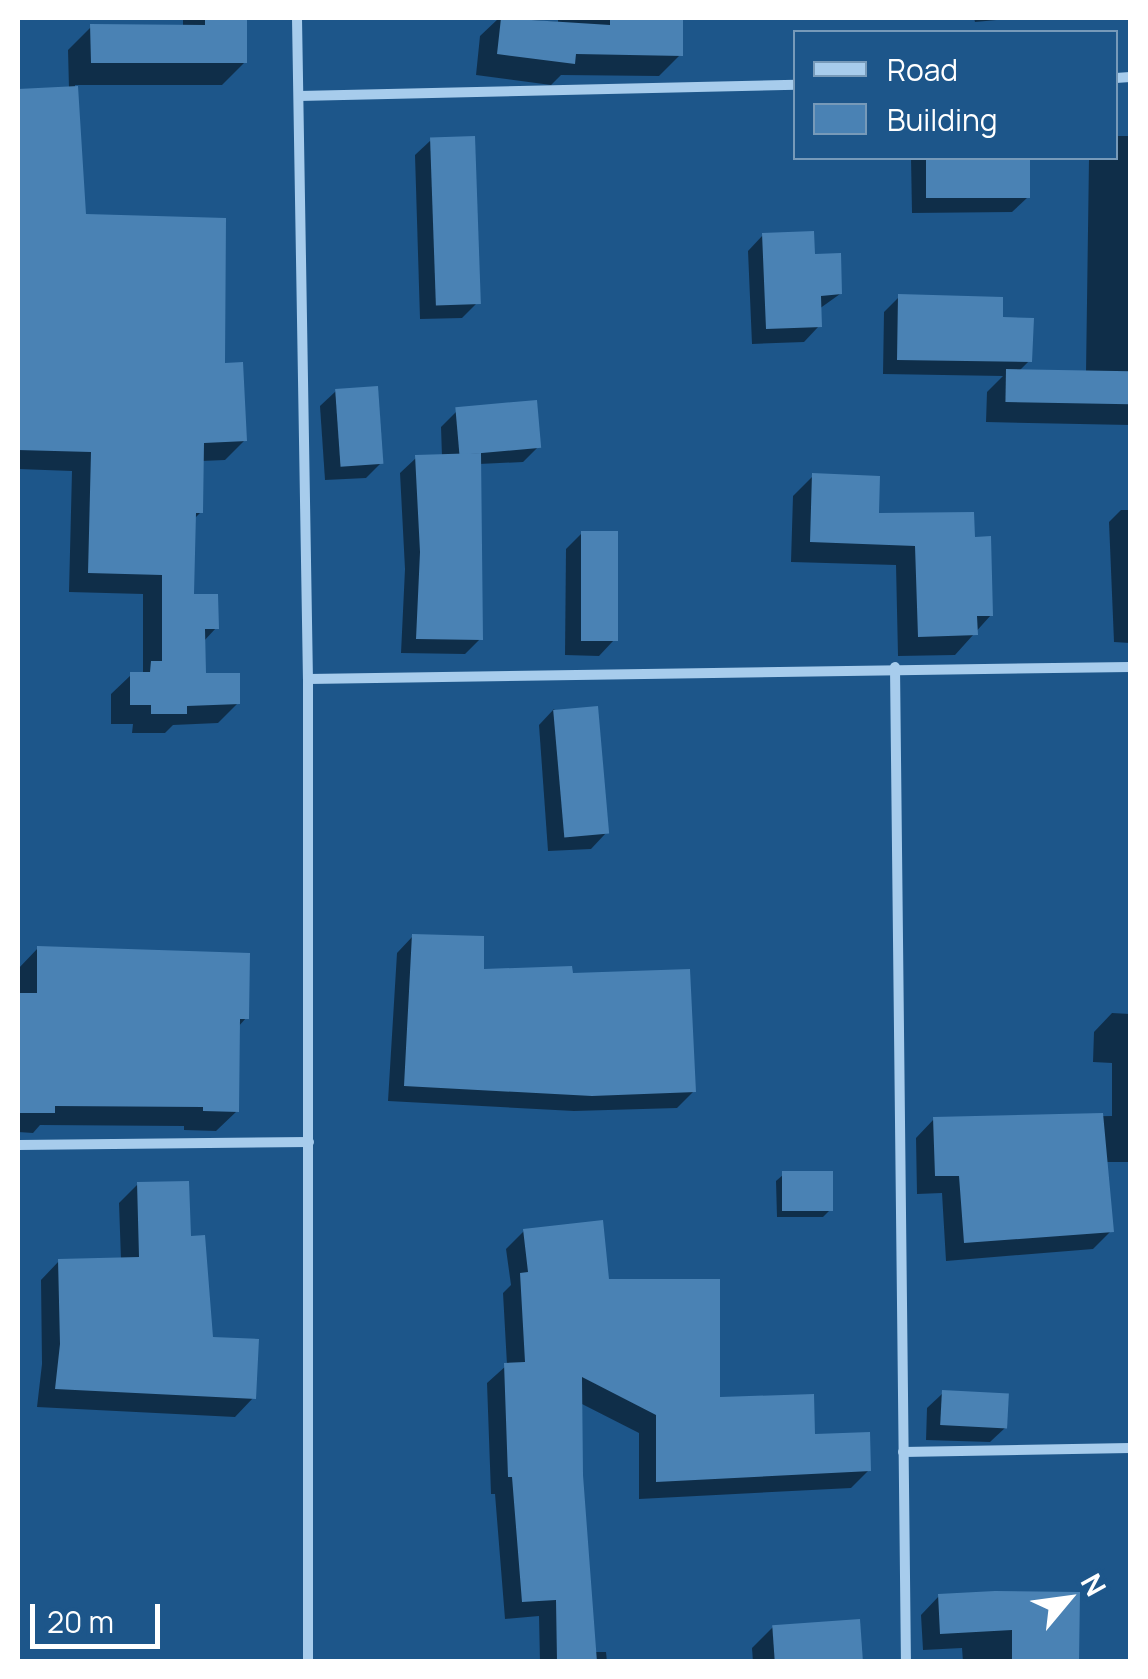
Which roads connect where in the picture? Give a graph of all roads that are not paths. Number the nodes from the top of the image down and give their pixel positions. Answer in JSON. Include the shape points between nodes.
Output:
{"nodes":[{"id":1,"x":297,"y":18,"type":"edge"},
{"id":2,"x":793,"y":85,"type":"edge"},
{"id":3,"x":299,"y":96,"type":"junction"},
{"id":4,"x":895,"y":667,"type":"junction"},
{"id":5,"x":1130,"y":667,"type":"edge"},
{"id":6,"x":308,"y":679,"type":"junction"},
{"id":7,"x":309,"y":1142,"type":"junction"},
{"id":8,"x":18,"y":1145,"type":"edge"},
{"id":9,"x":1130,"y":1448,"type":"edge"},
{"id":10,"x":904,"y":1452,"type":"junction"},
{"id":11,"x":308,"y":1662,"type":"edge"},
{"id":12,"x":906,"y":1662,"type":"edge"}],
"edges":[{"from":1,"to":3,"type":"street"},
{"from":2,"to":3,"type":"street"},
{"from":3,"to":6,"type":"street"},
{"from":4,"to":5,"type":"street"},
{"from":4,"to":6,"type":"street"},
{"from":4,"to":10,"type":"street"},
{"from":6,"to":7,"type":"street"},
{"from":7,"to":8,"type":"street"},
{"from":7,"to":11,"type":"street"},
{"from":9,"to":10,"type":"street"},
{"from":10,"to":12,"type":"street"}]}
